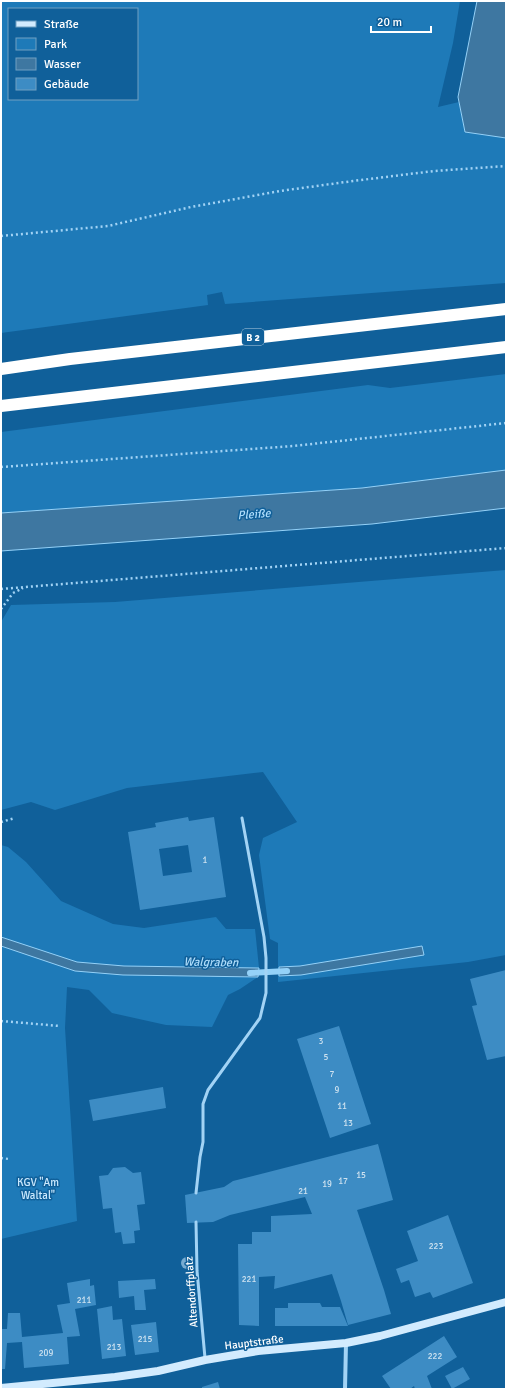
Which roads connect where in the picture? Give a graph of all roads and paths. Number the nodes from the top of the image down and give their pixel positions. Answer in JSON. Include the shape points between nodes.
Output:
{"nodes":[{"id":1,"x":506,"y":166,"type":"edge"},
{"id":2,"x":1,"y":236,"type":"edge"},
{"id":3,"x":506,"y":309,"type":"edge"},
{"id":4,"x":506,"y":347,"type":"edge"},
{"id":5,"x":1,"y":369,"type":"edge"},
{"id":6,"x":1,"y":406,"type":"edge"},
{"id":7,"x":506,"y":423,"type":"edge"},
{"id":8,"x":1,"y":467,"type":"edge"},
{"id":9,"x":506,"y":548,"type":"edge"},
{"id":10,"x":26,"y":587,"type":"junction"},
{"id":11,"x":1,"y":589,"type":"edge"},
{"id":12,"x":1,"y":609,"type":"edge"},
{"id":13,"x":15,"y":818,"type":"dead end"},
{"id":14,"x":242,"y":818,"type":"dead end"},
{"id":15,"x":1,"y":822,"type":"edge"},
{"id":16,"x":1,"y":1021,"type":"edge"},
{"id":17,"x":60,"y":1026,"type":"dead end"},
{"id":18,"x":1,"y":1158,"type":"edge"},
{"id":19,"x":9,"y":1159,"type":"dead end"},
{"id":20,"x":196,"y":1193,"type":"dead end"},
{"id":21,"x":196,"y":1222,"type":"dead end"},
{"id":22,"x":506,"y":1302,"type":"edge"},
{"id":23,"x":346,"y":1343,"type":"junction"},
{"id":24,"x":205,"y":1360,"type":"junction"},
{"id":25,"x":1,"y":1388,"type":"edge"},
{"id":26,"x":345,"y":1389,"type":"edge"}],
"edges":[{"from":1,"to":2,"type":"path","via":[[434,171],[280,191],[191,207],[108,226]]},
{"from":3,"to":5,"type":"highway","number":"B 2"},
{"from":4,"to":6,"type":"highway"},
{"from":7,"to":8,"type":"path","via":[[293,446]]},
{"from":9,"to":10,"type":"path"},
{"from":10,"to":11,"type":"path"},
{"from":10,"to":12,"type":"path","via":[[13,592]]},
{"from":13,"to":15,"type":"path"},
{"from":14,"to":20,"type":"lane","via":[[266,958],[266,993],[260,1018],[208,1090],[203,1104],[203,1142]]},
{"from":16,"to":17,"type":"path"},
{"from":18,"to":19,"type":"path"},
{"from":21,"to":24,"type":"lane","name":"Altendorffplatz","via":[[197,1271]]},
{"from":22,"to":23,"type":"main road","name":"Hauptstraße"},
{"from":23,"to":24,"type":"main road","name":"Hauptstraße"},
{"from":23,"to":26,"type":"street"},
{"from":24,"to":25,"type":"main road","name":"Hauptstraße","via":[[158,1371],[115,1377]]}]}
